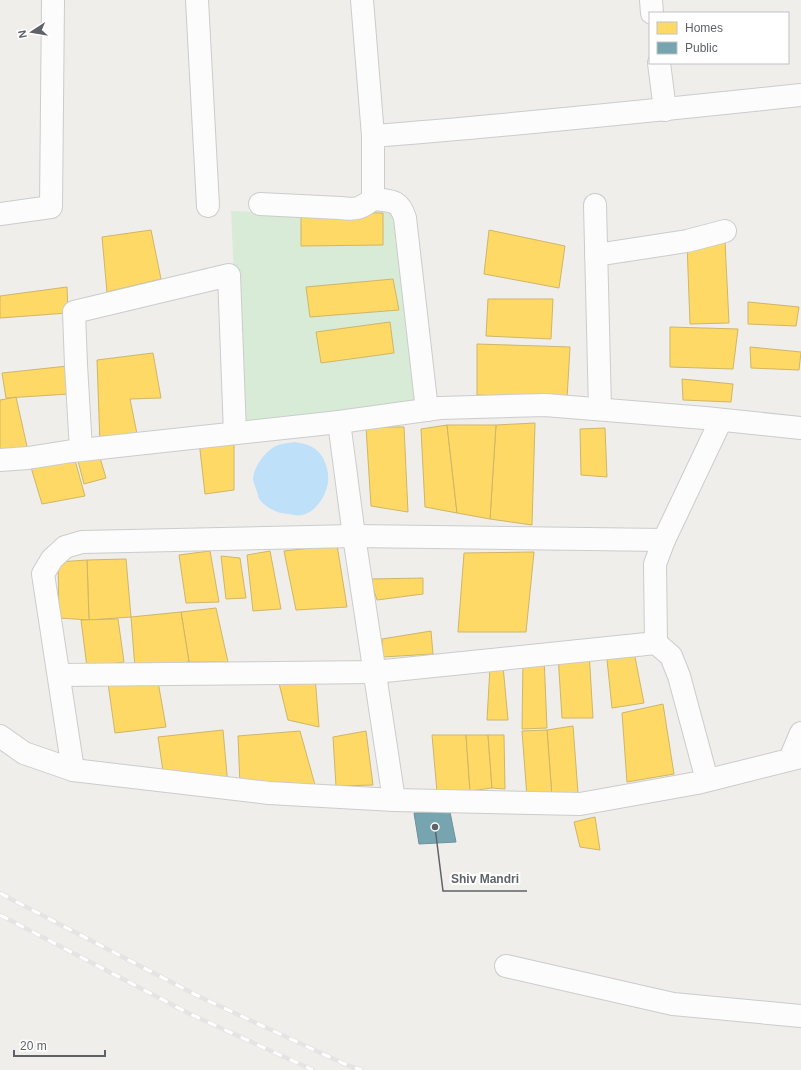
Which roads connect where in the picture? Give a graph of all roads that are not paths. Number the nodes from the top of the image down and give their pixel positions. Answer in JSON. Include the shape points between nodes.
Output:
{"nodes":[{"id":1,"x":54,"y":0,"type":"edge"},
{"id":2,"x":197,"y":0,"type":"edge"},
{"id":3,"x":362,"y":0,"type":"edge"},
{"id":4,"x":651,"y":0,"type":"edge"},
{"id":5,"x":652,"y":12,"type":"edge"},
{"id":6,"x":659,"y":64,"type":"edge"},
{"id":7,"x":801,"y":95,"type":"edge"},
{"id":8,"x":665,"y":110,"type":"junction"},
{"id":9,"x":374,"y":136,"type":"junction"},
{"id":10,"x":373,"y":199,"type":"junction"},
{"id":11,"x":260,"y":204,"type":"dead end"},
{"id":12,"x":595,"y":205,"type":"dead end"},
{"id":13,"x":208,"y":206,"type":"dead end"},
{"id":14,"x":0,"y":214,"type":"edge"},
{"id":15,"x":725,"y":231,"type":"dead end"},
{"id":16,"x":596,"y":255,"type":"junction"},
{"id":17,"x":600,"y":409,"type":"junction"},
{"id":18,"x":427,"y":410,"type":"junction"},
{"id":19,"x":722,"y":420,"type":"junction"},
{"id":20,"x":339,"y":422,"type":"junction"},
{"id":21,"x":801,"y":428,"type":"edge"},
{"id":22,"x":235,"y":433,"type":"junction"},
{"id":23,"x":81,"y":450,"type":"junction"},
{"id":24,"x":0,"y":460,"type":"edge"},
{"id":25,"x":354,"y":536,"type":"junction"},
{"id":26,"x":664,"y":540,"type":"junction"},
{"id":27,"x":656,"y":643,"type":"junction"},
{"id":28,"x":375,"y":672,"type":"junction"},
{"id":29,"x":59,"y":675,"type":"junction"},
{"id":30,"x":801,"y":733,"type":"edge"},
{"id":31,"x":0,"y":736,"type":"edge"},
{"id":32,"x":796,"y":758,"type":"edge"},
{"id":33,"x":73,"y":770,"type":"junction"},
{"id":34,"x":707,"y":780,"type":"junction"},
{"id":35,"x":394,"y":800,"type":"junction"},
{"id":36,"x":506,"y":966,"type":"dead end"},
{"id":37,"x":801,"y":1016,"type":"edge"}],
"edges":[{"from":1,"to":14,"type":"street","via":[[51,207]]},
{"from":2,"to":13,"type":"street"},
{"from":3,"to":9,"type":"street"},
{"from":4,"to":5,"type":"street"},
{"from":6,"to":8,"type":"street"},
{"from":7,"to":8,"type":"street"},
{"from":8,"to":9,"type":"street"},
{"from":9,"to":10,"type":"street"},
{"from":10,"to":11,"type":"street","via":[[363,207],[351,209]]},
{"from":10,"to":18,"type":"street","via":[[392,201],[401,207],[405,218]]},
{"from":12,"to":16,"type":"street"},
{"from":15,"to":16,"type":"street","via":[[687,241]]},
{"from":16,"to":17,"type":"street"},
{"from":17,"to":18,"type":"street","via":[[545,405]]},
{"from":17,"to":19,"type":"street"},
{"from":18,"to":20,"type":"street"},
{"from":19,"to":21,"type":"street"},
{"from":19,"to":26,"type":"street"},
{"from":20,"to":22,"type":"street"},
{"from":20,"to":25,"type":"street"},
{"from":22,"to":23,"type":"street"},
{"from":22,"to":23,"type":"street","via":[[230,275],[74,312]]},
{"from":23,"to":24,"type":"street"},
{"from":25,"to":26,"type":"street"},
{"from":25,"to":28,"type":"street"},
{"from":25,"to":29,"type":"street","via":[[82,542],[65,547],[52,559],[43,574]]},
{"from":26,"to":27,"type":"street","via":[[655,564]]},
{"from":27,"to":28,"type":"street"},
{"from":27,"to":34,"type":"street","via":[[671,656],[679,676]]},
{"from":28,"to":29,"type":"street"},
{"from":28,"to":35,"type":"street"},
{"from":29,"to":33,"type":"street"},
{"from":30,"to":32,"type":"street"},
{"from":31,"to":33,"type":"street","via":[[24,753]]},
{"from":32,"to":34,"type":"street"},
{"from":33,"to":35,"type":"street","via":[[269,793]]},
{"from":34,"to":35,"type":"street","via":[[580,804]]},
{"from":36,"to":37,"type":"street","via":[[673,1004]]}]}
